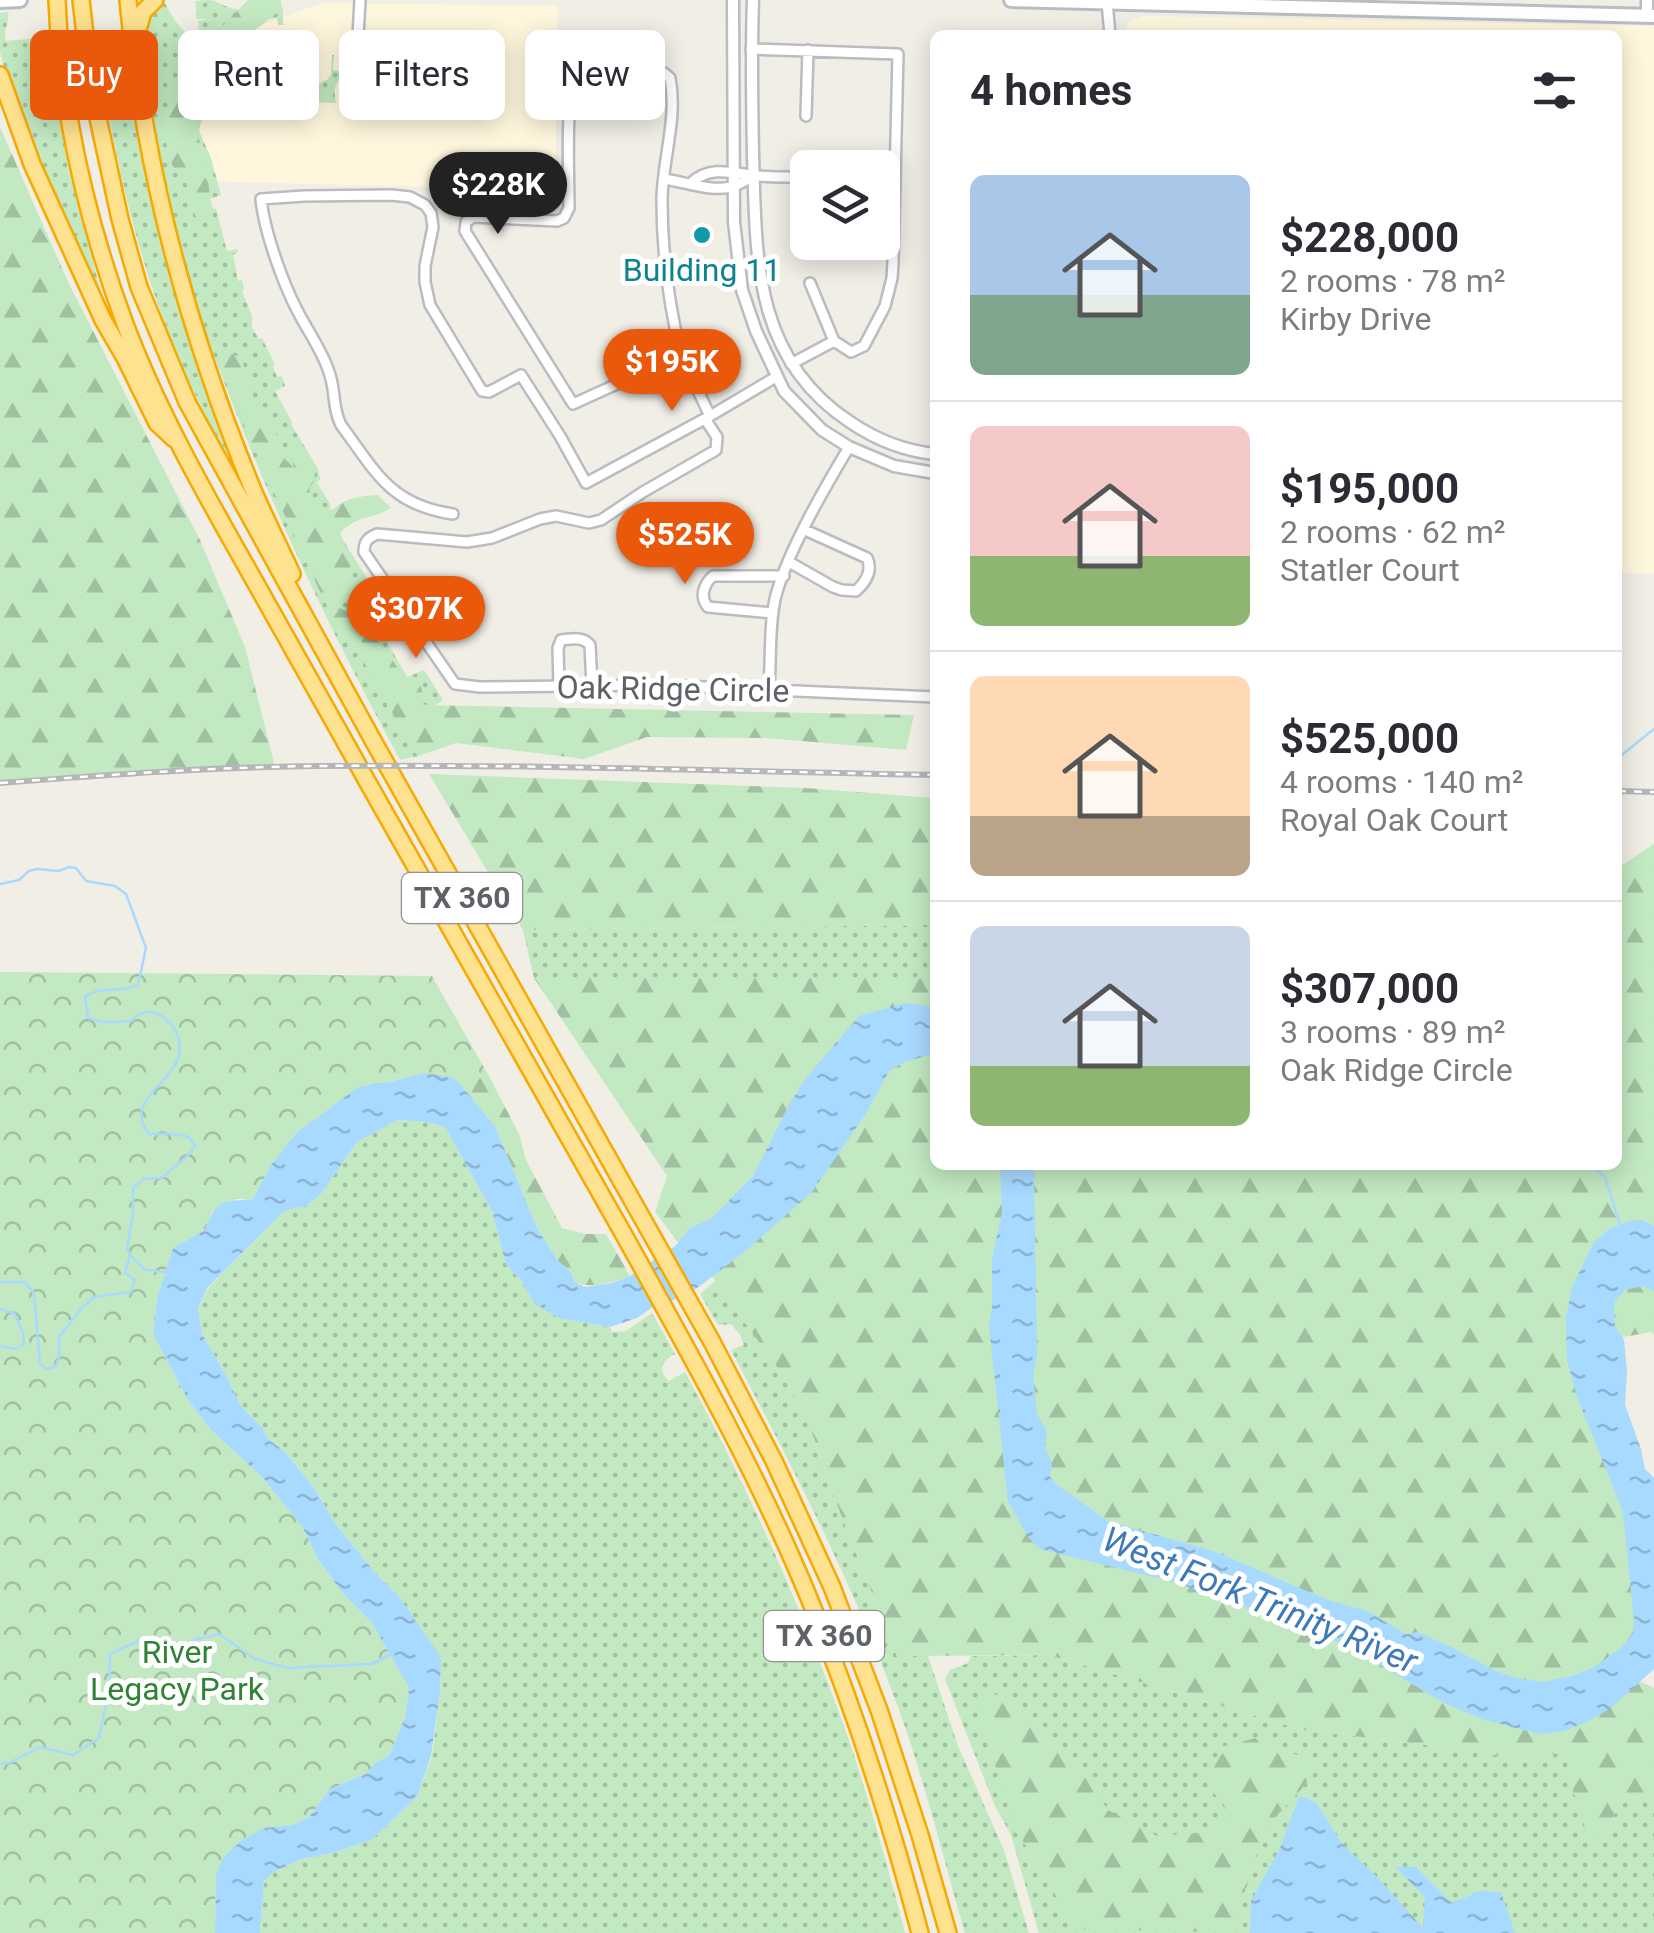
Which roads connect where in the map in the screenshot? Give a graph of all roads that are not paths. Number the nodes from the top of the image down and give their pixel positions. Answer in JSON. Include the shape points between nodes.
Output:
{"nodes":[{"id":1,"x":20,"y":0,"type":"edge"},
{"id":2,"x":56,"y":0,"type":"edge"},
{"id":3,"x":81,"y":0,"type":"edge"},
{"id":4,"x":128,"y":0,"type":"edge"},
{"id":5,"x":156,"y":0,"type":"edge"},
{"id":6,"x":360,"y":0,"type":"edge"},
{"id":7,"x":733,"y":0,"type":"edge"},
{"id":8,"x":752,"y":0,"type":"edge"},
{"id":9,"x":1011,"y":0,"type":"edge"},
{"id":10,"x":1647,"y":0,"type":"edge"},
{"id":11,"x":0,"y":1,"type":"edge"},
{"id":12,"x":1107,"y":1,"type":"edge"},
{"id":13,"x":1600,"y":7,"type":"edge"},
{"id":14,"x":1650,"y":16,"type":"edge"},
{"id":15,"x":132,"y":30,"type":"edge"},
{"id":16,"x":138,"y":30,"type":"edge"},
{"id":17,"x":359,"y":30,"type":"edge"},
{"id":18,"x":1110,"y":30,"type":"edge"},
{"id":19,"x":752,"y":49,"type":"junction"},
{"id":20,"x":808,"y":50,"type":"junction"},
{"id":21,"x":0,"y":75,"type":"edge"},
{"id":22,"x":806,"y":116,"type":"dead end"},
{"id":23,"x":143,"y":120,"type":"edge"},
{"id":24,"x":895,"y":150,"type":"edge"},
{"id":25,"x":733,"y":171,"type":"junction"},
{"id":26,"x":754,"y":176,"type":"junction"},
{"id":27,"x":790,"y":177,"type":"edge"},
{"id":28,"x":664,"y":179,"type":"junction"},
{"id":29,"x":691,"y":182,"type":"junction"},
{"id":30,"x":733,"y":187,"type":"junction"},
{"id":31,"x":892,"y":260,"type":"edge"},
{"id":32,"x":810,"y":283,"type":"dead end"},
{"id":33,"x":834,"y":340,"type":"junction"},
{"id":34,"x":681,"y":355,"type":"junction"},
{"id":35,"x":791,"y":364,"type":"junction"},
{"id":36,"x":776,"y":377,"type":"junction"},
{"id":37,"x":707,"y":418,"type":"junction"},
{"id":38,"x":180,"y":444,"type":"junction"},
{"id":39,"x":849,"y":447,"type":"junction"},
{"id":40,"x":930,"y":453,"type":"edge"},
{"id":41,"x":930,"y":472,"type":"edge"},
{"id":42,"x":453,"y":514,"type":"dead end"},
{"id":43,"x":804,"y":530,"type":"junction"},
{"id":44,"x":790,"y":562,"type":"junction"},
{"id":45,"x":784,"y":576,"type":"junction"},
{"id":46,"x":302,"y":611,"type":"junction"},
{"id":47,"x":773,"y":613,"type":"junction"},
{"id":48,"x":592,"y":686,"type":"junction"},
{"id":49,"x":559,"y":687,"type":"junction"},
{"id":50,"x":768,"y":689,"type":"junction"},
{"id":51,"x":930,"y":696,"type":"edge"},
{"id":52,"x":920,"y":1933,"type":"edge"},
{"id":53,"x":948,"y":1933,"type":"edge"}],
"edges":[{"from":1,"to":11,"type":"main road"},
{"from":2,"to":38,"type":"highway","number":"TX 360","via":[[64,90],[100,246],[127,329]]},
{"from":3,"to":46,"type":"highway","number":"TX 360","via":[[104,153],[140,287],[187,402]]},
{"from":4,"to":15,"type":"highway"},
{"from":5,"to":16,"type":"highway","via":[[143,12]]},
{"from":6,"to":17,"type":"street"},
{"from":7,"to":25,"type":"street"},
{"from":8,"to":19,"type":"street"},
{"from":9,"to":12,"type":"main road"},
{"from":10,"to":14,"type":"street"},
{"from":12,"to":13,"type":"main road"},
{"from":12,"to":18,"type":"street"},
{"from":13,"to":14,"type":"main road"},
{"from":19,"to":20,"type":"street"},
{"from":19,"to":26,"type":"street"},
{"from":20,"to":22,"type":"street"},
{"from":20,"to":24,"type":"street","via":[[898,54]]},
{"from":21,"to":38,"type":"highway","via":[[103,320],[157,423]]},
{"from":23,"to":46,"type":"highway","via":[[193,324]]},
{"from":25,"to":26,"type":"street"},
{"from":25,"to":29,"type":"street"},
{"from":25,"to":30,"type":"street"},
{"from":26,"to":27,"type":"street"},
{"from":26,"to":30,"type":"street"},
{"from":26,"to":35,"type":"street","via":[[762,288]]},
{"from":28,"to":29,"type":"street"},
{"from":28,"to":34,"type":"street","via":[[665,256]]},
{"from":28,"to":34,"type":"street","via":[[672,107],[668,75],[580,70],[572,77],[564,218],[473,216],[466,230],[573,404]]},
{"from":29,"to":30,"type":"street"},
{"from":30,"to":36,"type":"street","via":[[742,290]]},
{"from":31,"to":33,"type":"street","via":[[886,306],[864,346],[851,352]]},
{"from":32,"to":33,"type":"street"},
{"from":33,"to":35,"type":"street"},
{"from":34,"to":37,"type":"street"},
{"from":35,"to":36,"type":"street"},
{"from":35,"to":40,"type":"street","via":[[816,398],[860,429]]},
{"from":36,"to":37,"type":"street"},
{"from":36,"to":39,"type":"street","via":[[811,420]]},
{"from":37,"to":42,"type":"street","via":[[586,483],[521,375],[482,391],[430,305],[425,266],[433,227],[426,206],[391,195],[261,199],[294,305],[328,368],[340,425],[389,489],[413,504]]},
{"from":37,"to":49,"type":"street","name":"Oak Ridge Circle","via":[[716,450],[601,520],[556,516],[467,542],[378,534],[364,544],[455,684]]},
{"from":38,"to":52,"type":"highway","number":"TX 360","via":[[752,1473],[827,1644],[878,1786]]},
{"from":39,"to":41,"type":"street"},
{"from":39,"to":43,"type":"street"},
{"from":43,"to":44,"type":"street"},
{"from":43,"to":44,"type":"street","via":[[867,558],[864,584],[842,590]]},
{"from":44,"to":45,"type":"street"},
{"from":45,"to":47,"type":"street"},
{"from":45,"to":47,"type":"street","via":[[713,576],[704,588],[708,607]]},
{"from":46,"to":53,"type":"highway","number":"TX 360","via":[[774,1461],[855,1645]]},
{"from":47,"to":50,"type":"street"},
{"from":48,"to":49,"type":"street","name":"Oak Ridge Circle"},
{"from":48,"to":49,"type":"street","via":[[590,645],[573,638],[558,648]]},
{"from":48,"to":50,"type":"street","name":"Oak Ridge Circle"},
{"from":50,"to":51,"type":"street","name":"Oak Ridge Circle"}]}
